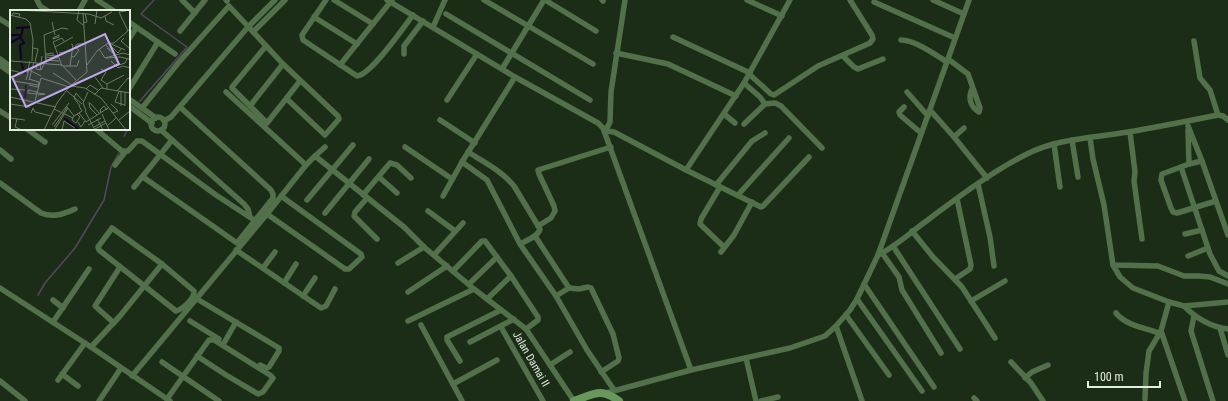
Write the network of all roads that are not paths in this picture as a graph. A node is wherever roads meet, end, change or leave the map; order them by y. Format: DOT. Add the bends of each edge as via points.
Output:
graph roads {
  1 [pos="37,0"];
  2 [pos="85,0"];
  3 [pos="97,0"];
  4 [pos="182,0"];
  5 [pos="206,0"];
  6 [pos="326,0"];
  7 [pos="334,0"];
  8 [pos="445,0"];
  9 [pos="484,0"];
  10 [pos="545,0"];
  11 [pos="625,0"];
  12 [pos="748,0"];
  13 [pos="790,0"];
  14 [pos="850,0"];
  15 [pos="933,0"];
  16 [pos="969,0"];
  17 [pos="277,1"];
  18 [pos="390,1"];
  19 [pos="874,2"];
  20 [pos="46,10"];
  21 [pos="80,10"];
  22 [pos="112,10"];
  23 [pos="195,13"];
  24 [pos="446,14"];
  25 [pos="964,14"];
  26 [pos="413,15"];
  27 [pos="782,16"];
  28 [pos="314,17"];
  29 [pos="0,18"];
  30 [pos="423,21"];
  31 [pos="10,22"];
  32 [pos="130,23"];
  33 [pos="374,24"];
  34 [pos="10,25"];
  35 [pos="528,26"];
  36 [pos="248,27"];
  37 [pos="433,27"];
  38 [pos="136,28"];
  39 [pos="180,31"];
  40 [pos="596,31"];
  41 [pos="253,32"];
  42 [pos="130,37"];
  43 [pos="673,37"];
  44 [pos="955,38"];
  45 [pos="901,40"];
  46 [pos="1194,41"];
  47 [pos="158,42"];
  48 [pos="357,44"];
  49 [pos="266,46"];
  50 [pos="616,53"];
  51 [pos="175,54"];
  52 [pos="404,54"];
  53 [pos="478,54"];
  54 [pos="512,54"];
  55 [pos="843,56"];
  56 [pos="0,59"];
  57 [pos="884,59"];
  58 [pos="947,60"];
  59 [pos="283,64"];
  60 [pos="593,64"];
  61 [pos="0,65"];
  62 [pos="340,65"];
  63 [pos="10,66"];
  64 [pos="502,69"];
  65 [pos="10,72"];
  66 [pos="750,73"];
  67 [pos="516,77"];
  68 [pos="300,81"];
  69 [pos="744,83"];
  70 [pos="130,87"];
  71 [pos="972,89"];
  72 [pos="226,92"];
  73 [pos="907,92"];
  74 [pos="736,96"];
  75 [pos="287,99"];
  76 [pos="130,100"];
  77 [pos="447,100"];
  78 [pos="590,100"];
  79 [pos="765,104"];
  80 [pos="250,106"];
  81 [pos="130,107"];
  82 [pos="180,107"];
  83 [pos="904,107"];
  84 [pos="142,108"];
  85 [pos="930,110"];
  86 [pos="0,111"];
  87 [pos="724,114"];
  88 [pos="1218,115"];
  89 [pos="928,116"];
  90 [pos="10,117"];
  91 [pos="156,118"];
  92 [pos="440,120"];
  93 [pos="1228,120"];
  94 [pos="164,121"];
  95 [pos="152,123"];
  96 [pos="735,123"];
  97 [pos="744,124"];
  98 [pos="1188,124"];
  99 [pos="964,128"];
  100 [pos="28,130"];
  101 [pos="97,130"];
  102 [pos="161,130"];
  103 [pos="605,130"];
  104 [pos="1130,132"];
  105 [pos="765,133"];
  106 [pos="922,133"];
  107 [pos="954,137"];
  108 [pos="789,138"];
  109 [pos="1090,138"];
  110 [pos="172,140"];
  111 [pos="1072,140"];
  112 [pos="45,142"];
  113 [pos="475,143"];
  114 [pos="1054,144"];
  115 [pos="354,145"];
  116 [pos="325,147"];
  117 [pos="405,147"];
  118 [pos="611,147"];
  119 [pos="822,148"];
  120 [pos="0,150"];
  121 [pos="125,152"];
  122 [pos="468,152"];
  123 [pos="160,155"];
  124 [pos="315,156"];
  125 [pos="809,157"];
  126 [pos="11,159"];
  127 [pos="369,159"];
  128 [pos="1202,161"];
  129 [pos="462,162"];
  130 [pos="1189,164"];
  131 [pos="306,165"];
  132 [pos="115,166"];
  133 [pos="1181,167"];
  134 [pos="333,170"];
  135 [pos="686,170"];
  136 [pos="144,177"];
  137 [pos="379,177"];
  138 [pos="1078,177"];
  139 [pos="411,178"];
  140 [pos="987,178"];
  141 [pos="452,179"];
  142 [pos="0,183"];
  143 [pos="350,184"];
  144 [pos="978,184"];
  145 [pos="223,185"];
  146 [pos="718,186"];
  147 [pos="1060,186"];
  148 [pos="134,187"];
  149 [pos="397,193"];
  150 [pos="216,195"];
  151 [pos="738,195"];
  152 [pos="282,196"];
  153 [pos="365,196"];
  154 [pos="443,196"];
  155 [pos="957,199"];
  156 [pos="307,200"];
  157 [pos="1216,201"];
  158 [pos="752,202"];
  159 [pos="1195,208"];
  160 [pos="75,209"];
  161 [pos="428,210"];
  162 [pos="325,213"];
  163 [pos="267,214"];
  164 [pos="252,219"];
  165 [pos="463,222"];
  166 [pos="538,226"];
  167 [pos="1202,230"];
  168 [pos="455,231"];
  169 [pos="912,231"];
  170 [pos="1185,234"];
  171 [pos="1228,235"];
  172 [pos="535,236"];
  173 [pos="377,238"];
  174 [pos="1142,239"];
  175 [pos="520,244"];
  176 [pos="424,246"];
  177 [pos="893,246"];
  178 [pos="1208,248"];
  179 [pos="236,250"];
  180 [pos="275,252"];
  181 [pos="880,254"];
  182 [pos="434,255"];
  183 [pos="1188,256"];
  184 [pos="497,257"];
  185 [pos="398,263"];
  186 [pos="162,264"];
  187 [pos="296,264"];
  188 [pos="1113,265"];
  189 [pos="447,266"];
  190 [pos="994,266"];
  191 [pos="120,267"];
  192 [pos="263,268"];
  193 [pos="89,269"];
  194 [pos="453,271"];
  195 [pos="511,276"];
  196 [pos="1228,276"];
  197 [pos="316,278"];
  198 [pos="955,279"];
  199 [pos="1005,281"];
  200 [pos="284,283"];
  201 [pos="469,284"];
  202 [pos="864,284"];
  203 [pos="1228,284"];
  204 [pos="145,286"];
  205 [pos="0,288"];
  206 [pos="569,288"];
  207 [pos="336,289"];
  208 [pos="474,289"];
  209 [pos="408,292"];
  210 [pos="303,296"];
  211 [pos="556,296"];
  212 [pos="197,298"];
  213 [pos="487,299"];
  214 [pos="857,299"];
  215 [pos="53,300"];
  216 [pos="971,301"];
  217 [pos="1169,302"];
  218 [pos="1228,302"];
  219 [pos="1184,306"];
  220 [pos="63,308"];
  221 [pos="501,310"];
  222 [pos="1116,313"];
  223 [pos="846,315"];
  224 [pos="1194,316"];
  225 [pos="514,319"];
  226 [pos="190,321"];
  227 [pos="408,321"];
  228 [pos="53,322"];
  229 [pos="236,322"];
  230 [pos="114,323"];
  231 [pos="421,325"];
  232 [pos="836,326"];
  233 [pos="501,327"];
  234 [pos="1220,328"];
  235 [pos="526,329"];
  236 [pos="1228,329"];
  237 [pos="1160,332"];
  238 [pos="995,338"];
  239 [pos="470,342"];
  240 [pos="85,343"];
  241 [pos="224,343"];
  242 [pos="91,346"];
  243 [pos="960,349"];
  244 [pos="570,352"];
  245 [pos="941,353"];
  246 [pos="197,356"];
  247 [pos="1228,356"];
  248 [pos="746,358"];
  249 [pos="498,360"];
  250 [pos="460,361"];
  251 [pos="162,362"];
  252 [pos="1011,362"];
  253 [pos="550,364"];
  254 [pos="1048,366"];
  255 [pos="121,368"];
  256 [pos="691,370"];
  257 [pos="601,372"];
  258 [pos="62,374"];
  259 [pos="889,375"];
  260 [pos="132,376"];
  261 [pos="183,377"];
  262 [pos="1025,378"];
  263 [pos="58,380"];
  264 [pos="0,381"];
  265 [pos="453,384"];
  266 [pos="78,386"];
  267 [pos="934,387"];
  268 [pos="610,391"];
  269 [pos="922,391"];
  270 [pos="778,397"];
  271 [pos="1145,399"];
  272 [pos="169,400"];
  273 [pos="25,401"];
  274 [pos="99,401"];
  275 [pos="219,401"];
  276 [pos="462,401"];
  277 [pos="543,401"];
  278 [pos="574,401"];
  279 [pos="619,401"];
  280 [pos="756,401"];
  281 [pos="761,401"];
  282 [pos="862,401"];
  283 [pos="1043,401"];
  284 [pos="1185,401"];
  285 [pos="1213,401"];
  1 -- 20 [label="street"];
  2 -- 21 [label="street"];
  3 -- 22 [label="street"];
  4 -- 23 [label="street"];
  5 -- 23 [label="street"];
  6 -- 28 [label="street"];
  7 -- 33 [label="street"];
  8 -- 37 [label="street"];
  9 -- 35 [label="street"];
  10 -- 35 [label="street"];
  10 -- 40 [label="street"];
  11 -- 50 [label="street"];
  12 -- 27 [label="street"];
  13 -- 27 [label="street"];
  14 -- 55 [label="street" via="873,39 870,43"];
  15 -- 25 [label="street"];
  16 -- 25 [label="street"];
  17 -- 36 [label="street"];
  17 -- 41 [label="street"];
  18 -- 26 [label="street"];
  18 -- 33 [label="street"];
  19 -- 44 [label="street"];
  23 -- 39 [label="street"];
  24 -- 54 [label="street"];
  25 -- 44 [label="street"];
  26 -- 30 [label="street"];
  26 -- 62 [label="street" via="375,64 363,75 354,75"];
  27 -- 66 [label="street"];
  28 -- 48 [label="street"];
  28 -- 62 [label="street" via="302,35 303,40"];
  29 -- 31 [label="street"];
  29 -- 34 [label="street"];
  30 -- 37 [label="street"];
  30 -- 52 [label="street" via="404,46"];
  32 -- 38 [label="street"];
  33 -- 48 [label="street"];
  35 -- 54 [label="street"];
  35 -- 60 [label="street"];
  36 -- 41 [label="street"];
  36 -- 82 [label="street"];
  36 -- 84 [label="street" via="228,7"];
  37 -- 53 [label="street"];
  38 -- 42 [label="street"];
  38 -- 47 [label="street"];
  41 -- 49 [label="street"];
  43 -- 66 [label="street"];
  44 -- 58 [label="street"];
  45 -- 58 [label="street" via="907,40"];
  46 -- 88 [label="street" via="1200,78 1210,90"];
  47 -- 51 [label="street"];
  47 -- 70 [label="street"];
  48 -- 62 [label="street"];
  49 -- 59 [label="street"];
  49 -- 80 [label="street" via="232,87"];
  50 -- 74 [label="street" via="668,64"];
  50 -- 103 [label="street" via="610,122"];
  53 -- 64 [label="street"];
  53 -- 77 [label="street"];
  54 -- 64 [label="street"];
  54 -- 78 [label="street"];
  55 -- 57 [label="street" via="858,69"];
  55 -- 66 [label="street" via="818,66 774,95"];
  56 -- 63 [label="street"];
  58 -- 71 [label="street" via="968,74"];
  58 -- 85 [label="street"];
  59 -- 68 [label="street"];
  59 -- 80 [label="street"];
  61 -- 65 [label="street"];
  64 -- 67 [label="street"];
  66 -- 69 [label="street"];
  67 -- 103 [label="street" via="598,123"];
  67 -- 113 [label="street"];
  68 -- 75 [label="street"];
  68 -- 75 [label="street" via="338,116 338,121 325,135"];
  69 -- 74 [label="street"];
  69 -- 79 [label="street"];
  72 -- 131 [label="street"];
  73 -- 89 [label="street"];
  74 -- 87 [label="street"];
  75 -- 80 [label="street" via="267,123"];
  76 -- 84 [label="street"];
  79 -- 97 [label="street"];
  79 -- 119 [label="street" via="775,103 781,106"];
  81 -- 95 [label="street"];
  82 -- 94 [label="street"];
  82 -- 164 [label="street" via="271,190 272,198"];
  83 -- 106 [label="street" via="899,112 900,116"];
  84 -- 91 [label="street"];
  85 -- 89 [label="street"];
  85 -- 107 [label="street"];
  86 -- 90 [label="street"];
  87 -- 96 [label="street"];
  87 -- 135 [label="street"];
  88 -- 93 [label="street"];
  88 -- 98 [label="street"];
  89 -- 106 [label="street"];
  91 -- 94 [label="street"];
  91 -- 95 [label="street"];
  92 -- 113 [label="street"];
  94 -- 102 [label="street"];
  95 -- 102 [label="street" via="154,129"];
  98 -- 104 [label="street"];
  98 -- 128 [label="street"];
  98 -- 130 [label="street"];
  99 -- 107 [label="street"];
  100 -- 112 [label="street"];
  101 -- 121 [label="street" via="119,150"];
  102 -- 110 [label="street"];
  103 -- 118 [label="street"];
  103 -- 135 [label="street" via="614,132"];
  104 -- 109 [label="street"];
  104 -- 174 [label="street"];
  105 -- 146 [label="street" via="752,141"];
  106 -- 181 [label="street"];
  107 -- 140 [label="street"];
  108 -- 151 [label="street"];
  109 -- 111 [label="street"];
  109 -- 188 [label="street"];
  110 -- 123 [label="street"];
  110 -- 145 [label="street"];
  111 -- 114 [label="street"];
  111 -- 138 [label="street"];
  113 -- 122 [label="street"];
  114 -- 140 [label="street" via="1024,155"];
  114 -- 147 [label="street"];
  115 -- 134 [label="street"];
  116 -- 124 [label="street"];
  117 -- 141 [label="street"];
  118 -- 166 [label="street" via="538,170 555,211 551,218"];
  118 -- 256 [label="street"];
  120 -- 126 [label="street"];
  121 -- 123 [label="street" via="137,141 141,141"];
  121 -- 132 [label="street"];
  122 -- 129 [label="street"];
  122 -- 166 [label="street" via="510,180"];
  123 -- 136 [label="street"];
  123 -- 150 [label="street"];
  124 -- 131 [label="street"];
  124 -- 134 [label="street"];
  125 -- 158 [label="street" via="763,206"];
  127 -- 143 [label="street"];
  128 -- 130 [label="street"];
  128 -- 157 [label="street"];
  129 -- 141 [label="street"];
  129 -- 175 [label="street" via="487,180"];
  130 -- 133 [label="street"];
  131 -- 152 [label="street"];
  133 -- 159 [label="street"];
  133 -- 159 [label="street" via="1164,173 1161,180 1173,212"];
  134 -- 143 [label="street"];
  134 -- 156 [label="street"];
  135 -- 146 [label="street"];
  136 -- 148 [label="street"];
  136 -- 164 [label="street" via="237,243"];
  137 -- 139 [label="street" via="392,163"];
  137 -- 149 [label="street"];
  137 -- 153 [label="street"];
  140 -- 144 [label="street"];
  141 -- 154 [label="street"];
  142 -- 160 [label="street" via="41,213 62,214"];
  143 -- 153 [label="street"];
  143 -- 162 [label="street"];
  144 -- 155 [label="street"];
  144 -- 190 [label="street"];
  145 -- 150 [label="street"];
  145 -- 164 [label="street" via="244,204"];
  146 -- 151 [label="street"];
  146 -- 158 [label="street" via="700,224 723,250"];
  150 -- 164 [label="street"];
  151 -- 158 [label="street"];
  152 -- 163 [label="street"];
  152 -- 163 [label="street" via="362,257 349,269 345,269"];
  153 -- 173 [label="street" via="354,216"];
  153 -- 176 [label="street"];
  155 -- 169 [label="street"];
  155 -- 198 [label="street" via="971,265 970,269"];
  157 -- 159 [label="street"];
  157 -- 171 [label="street"];
  159 -- 167 [label="street"];
  161 -- 168 [label="street"];
  163 -- 179 [label="street"];
  165 -- 168 [label="street"];
  166 -- 172 [label="street" via="540,232"];
  167 -- 170 [label="street"];
  167 -- 178 [label="street"];
  168 -- 182 [label="street"];
  169 -- 177 [label="street"];
  169 -- 198 [label="street" via="933,258"];
  172 -- 175 [label="street"];
  172 -- 206 [label="street"];
  175 -- 211 [label="street"];
  176 -- 182 [label="street"];
  176 -- 185 [label="street"];
  177 -- 181 [label="street"];
  177 -- 243 [label="street"];
  178 -- 183 [label="street"];
  178 -- 196 [label="street" via="1219,271"];
  179 -- 192 [label="street"];
  179 -- 212 [label="street"];
  180 -- 192 [label="street"];
  181 -- 202 [label="street"];
  181 -- 245 [label="street" via="899,277 902,290"];
  182 -- 189 [label="street"];
  184 -- 194 [label="street" via="483,241"];
  184 -- 195 [label="street"];
  184 -- 201 [label="street"];
  186 -- 191 [label="street" via="112,228 98,248"];
  186 -- 204 [label="street"];
  186 -- 204 [label="street" via="194,291 194,296 176,311"];
  187 -- 200 [label="street"];
  188 -- 203 [label="street" via="1158,266 1184,276 1210,277"];
  188 -- 217 [label="street" via="1120,277 1133,288"];
  189 -- 194 [label="street"];
  189 -- 209 [label="street"];
  191 -- 204 [label="street"];
  191 -- 230 [label="street" via="95,306"];
  192 -- 200 [label="street"];
  193 -- 220 [label="street"];
  194 -- 201 [label="street"];
  195 -- 213 [label="street"];
  195 -- 235 [label="street" via="539,318"];
  197 -- 210 [label="street"];
  198 -- 216 [label="street"];
  199 -- 216 [label="street"];
  200 -- 210 [label="street"];
  201 -- 208 [label="street"];
  202 -- 214 [label="street"];
  202 -- 267 [label="street"];
  204 -- 230 [label="street"];
  205 -- 228 [label="street"];
  206 -- 211 [label="street"];
  206 -- 257 [label="street" via="591,288 613,334 619,360"];
  207 -- 210 [label="street" via="326,306 322,308"];
  208 -- 213 [label="street"];
  208 -- 227 [label="street"];
  211 -- 257 [label="street"];
  212 -- 229 [label="street"];
  212 -- 260 [label="street"];
  213 -- 221 [label="street"];
  214 -- 223 [label="street"];
  214 -- 269 [label="street"];
  215 -- 220 [label="street"];
  216 -- 238 [label="street"];
  217 -- 219 [label="street"];
  217 -- 237 [label="street"];
  218 -- 219 [label="street"];
  219 -- 224 [label="street"];
  220 -- 228 [label="street"];
  221 -- 225 [label="street"];
  221 -- 250 [label="street" via="448,337 447,340"];
  222 -- 237 [label="street" via="1125,321"];
  223 -- 232 [label="street"];
  223 -- 259 [label="street"];
  224 -- 234 [label="street"];
  224 -- 285 [label="street" via="1191,331"];
  225 -- 233 [label="street"];
  225 -- 235 [label="street"];
  226 -- 241 [label="street"];
  228 -- 240 [label="street"];
  229 -- 241 [label="street"];
  229 -- 241 [label="street" via="279,348 277,356 266,368"];
  230 -- 242 [label="street"];
  231 -- 265 [label="street"];
  232 -- 248 [label="street" via="820,338"];
  232 -- 282 [label="street"];
  233 -- 239 [label="street"];
  233 -- 277 [label="street, Jalan Damai II"];
  234 -- 236 [label="street"];
  234 -- 247 [label="street"];
  235 -- 253 [label="street"];
  237 -- 271 [label="street" via="1149,351"];
  237 -- 284 [label="street"];
  240 -- 242 [label="street"];
  240 -- 258 [label="street"];
  242 -- 255 [label="street"];
  244 -- 253 [label="street"];
  246 -- 246 [label="street" via="208,341 214,340 273,378 263,392 258,394"];
  246 -- 261 [label="street"];
  248 -- 256 [label="street"];
  248 -- 280 [label="street"];
  249 -- 265 [label="street"];
  251 -- 261 [label="street"];
  252 -- 262 [label="street"];
  253 -- 278 [label="street"];
  254 -- 262 [label="street" via="1032,372"];
  255 -- 260 [label="street"];
  255 -- 274 [label="street"];
  256 -- 268 [label="street"];
  257 -- 268 [label="street"];
  258 -- 263 [label="street"];
  258 -- 266 [label="street"];
  260 -- 272 [label="street"];
  261 -- 272 [label="street"];
  261 -- 275 [label="street"];
  262 -- 283 [label="street"];
  264 -- 273 [label="street"];
  265 -- 276 [label="street"];
  268 -- 278 [label="street" via="598,392"];
  268 -- 279 [label="street"];
  270 -- 281 [label="street"];
}
